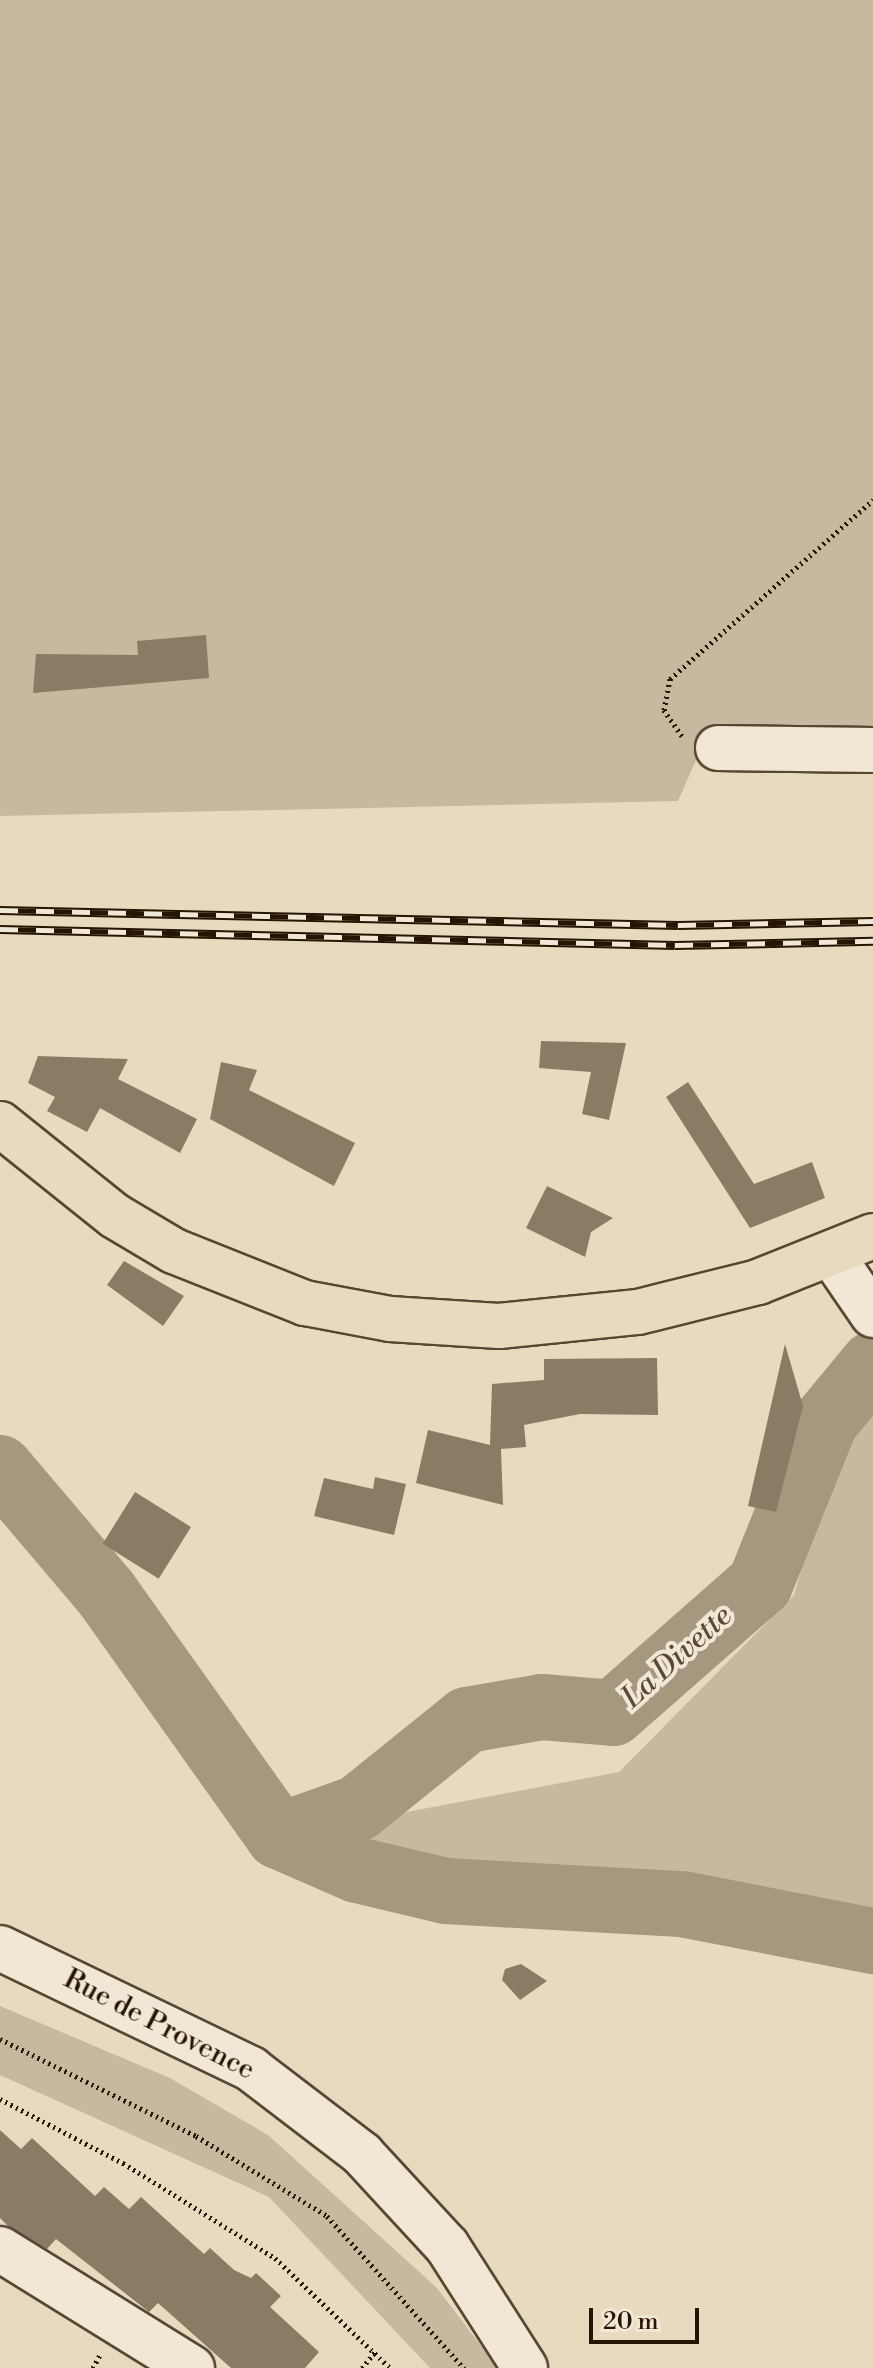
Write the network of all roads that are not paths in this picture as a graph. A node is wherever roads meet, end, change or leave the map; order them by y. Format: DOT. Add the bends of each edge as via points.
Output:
graph roads {
  1 [pos="718,748"];
  2 [pos="873,750"];
  3 [pos="0,1124"];
  4 [pos="873,1236"];
  5 [pos="831,1254"];
  6 [pos="873,1315"];
  7 [pos="0,1948"];
  8 [pos="0,2249"];
  9 [pos="192,2368"];
  10 [pos="525,2368"];
  1 -- 2 [label="street"];
  3 -- 5 [label="main road" via="115,1216 174,1251 305,1303 390,1319 499,1326 638,1312 758,1282"];
  4 -- 5 [label="main road"];
  5 -- 6 [label="street"];
  7 -- 10 [label="street, Rue de Provence" via="251,2069 362,2154 447,2246"];
  8 -- 9 [label="street"];
}
